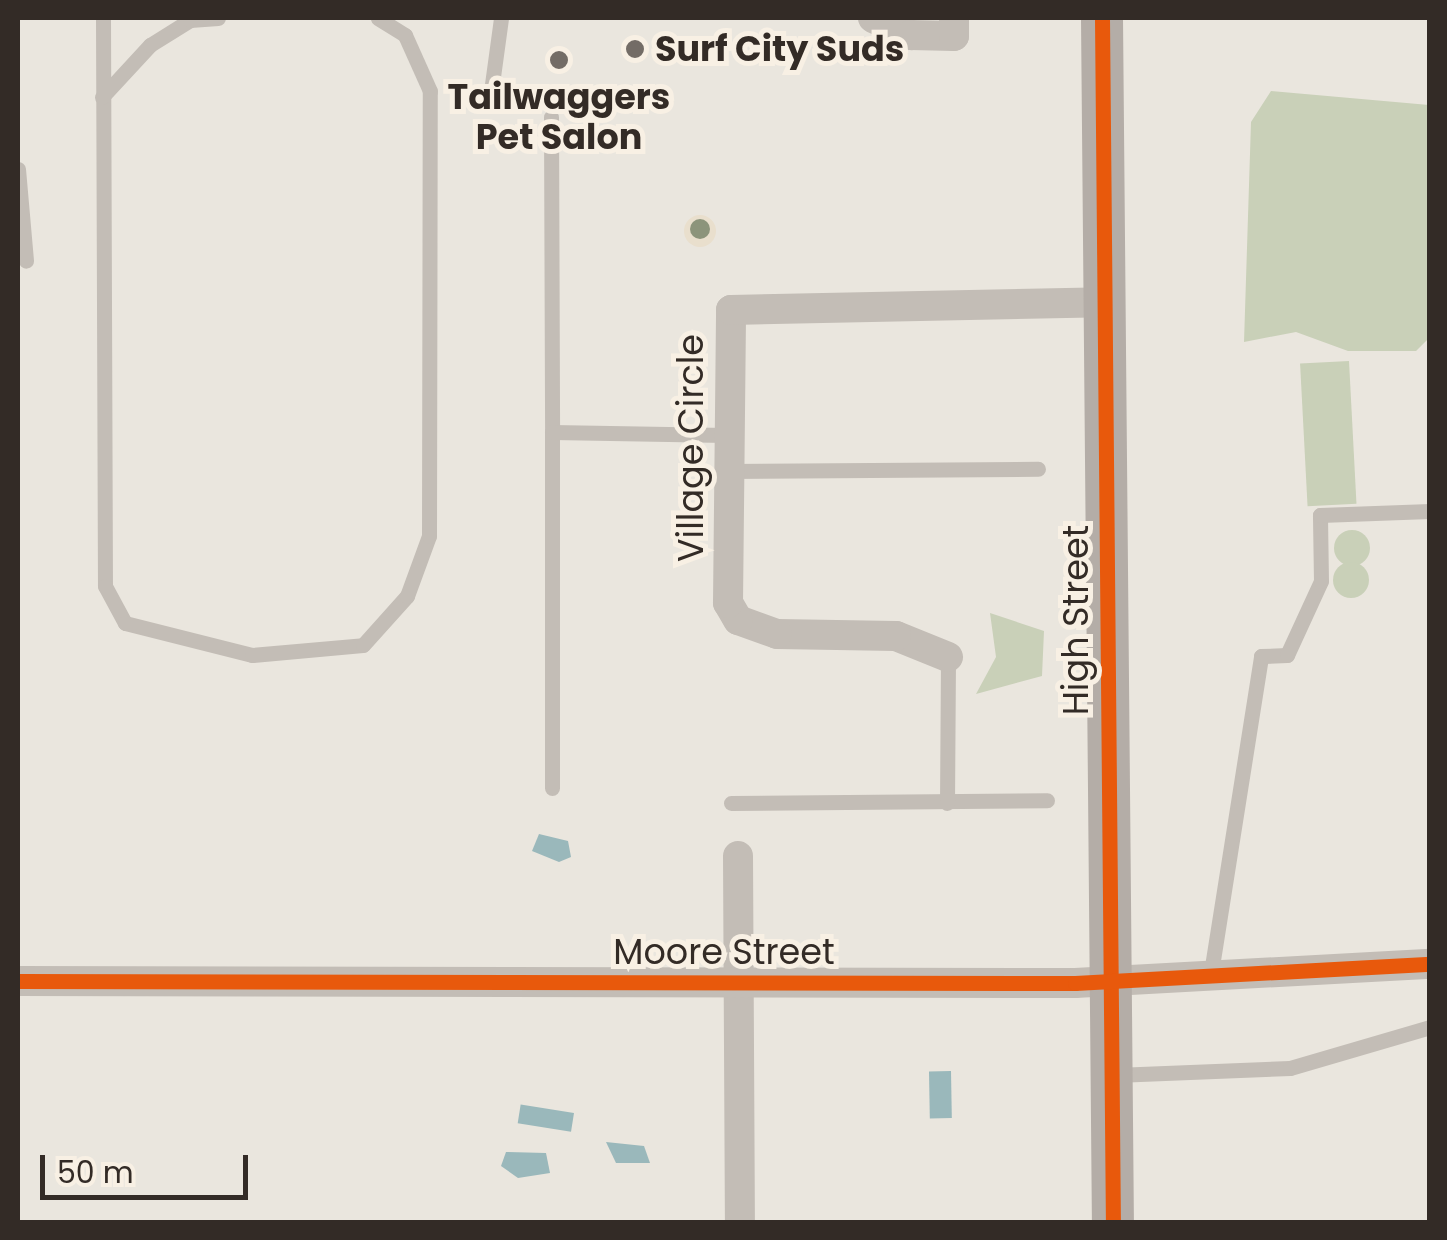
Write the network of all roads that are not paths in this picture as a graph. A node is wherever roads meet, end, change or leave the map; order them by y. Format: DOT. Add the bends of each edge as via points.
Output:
graph roads {
  1 [pos="103,18"];
  2 [pos="218,18"];
  3 [pos="378,18"];
  4 [pos="501,18"];
  5 [pos="873,18"];
  6 [pos="954,18"];
  7 [pos="1102,18"];
  8 [pos="492,84"];
  9 [pos="102,97"];
  10 [pos="551,117"];
  11 [pos="18,169"];
  12 [pos="26,261"];
  13 [pos="1104,302"];
  14 [pos="552,432"];
  15 [pos="726,435"];
  16 [pos="1038,469"];
  17 [pos="727,471"];
  18 [pos="1430,511"];
  19 [pos="948,657"];
  20 [pos="552,788"];
  21 [pos="1047,800"];
  22 [pos="947,802"];
  23 [pos="731,803"];
  24 [pos="738,856"];
  25 [pos="1430,964"];
  26 [pos="1210,979"];
  27 [pos="18,982"];
  28 [pos="741,982"];
  29 [pos="1109,982"];
  30 [pos="1430,1028"];
  31 [pos="1110,1076"];
  32 [pos="740,1222"];
  33 [pos="1113,1222"];
  1 -- 9 [label="lane"];
  2 -- 9 [label="lane" via="190,20 150,45"];
  3 -- 9 [label="lane" via="405,35 430,91 428,536 407,596 363,645 252,655 172,641 125,622 104,586"];
  4 -- 8 [label="lane"];
  5 -- 6 [label="street" via="911,36 954,36"];
  7 -- 13 [label="main road, High Street"];
  10 -- 14 [label="lane"];
  11 -- 12 [label="lane"];
  13 -- 15 [label="street, Village Circle" via="731,310"];
  13 -- 29 [label="main road, High Street"];
  14 -- 15 [label="lane"];
  14 -- 20 [label="lane"];
  15 -- 17 [label="street, Village Circle"];
  16 -- 17 [label="lane"];
  17 -- 19 [label="street, Village Circle" via="728,602 738,620 777,634 896,636"];
  18 -- 26 [label="lane" via="1320,515 1320,581 1286,655 1261,656"];
  19 -- 22 [label="lane"];
  21 -- 22 [label="lane"];
  22 -- 23 [label="lane"];
  24 -- 28 [label="street"];
  25 -- 26 [label="street, Moore Street"];
  26 -- 29 [label="street, Moore Street"];
  27 -- 28 [label="street, Moore Street"];
  28 -- 29 [label="street, Moore Street"];
  28 -- 32 [label="street"];
  29 -- 31 [label="main road, High Street"];
  30 -- 31 [label="lane" via="1290,1068"];
  31 -- 33 [label="main road, High Street"];
}
